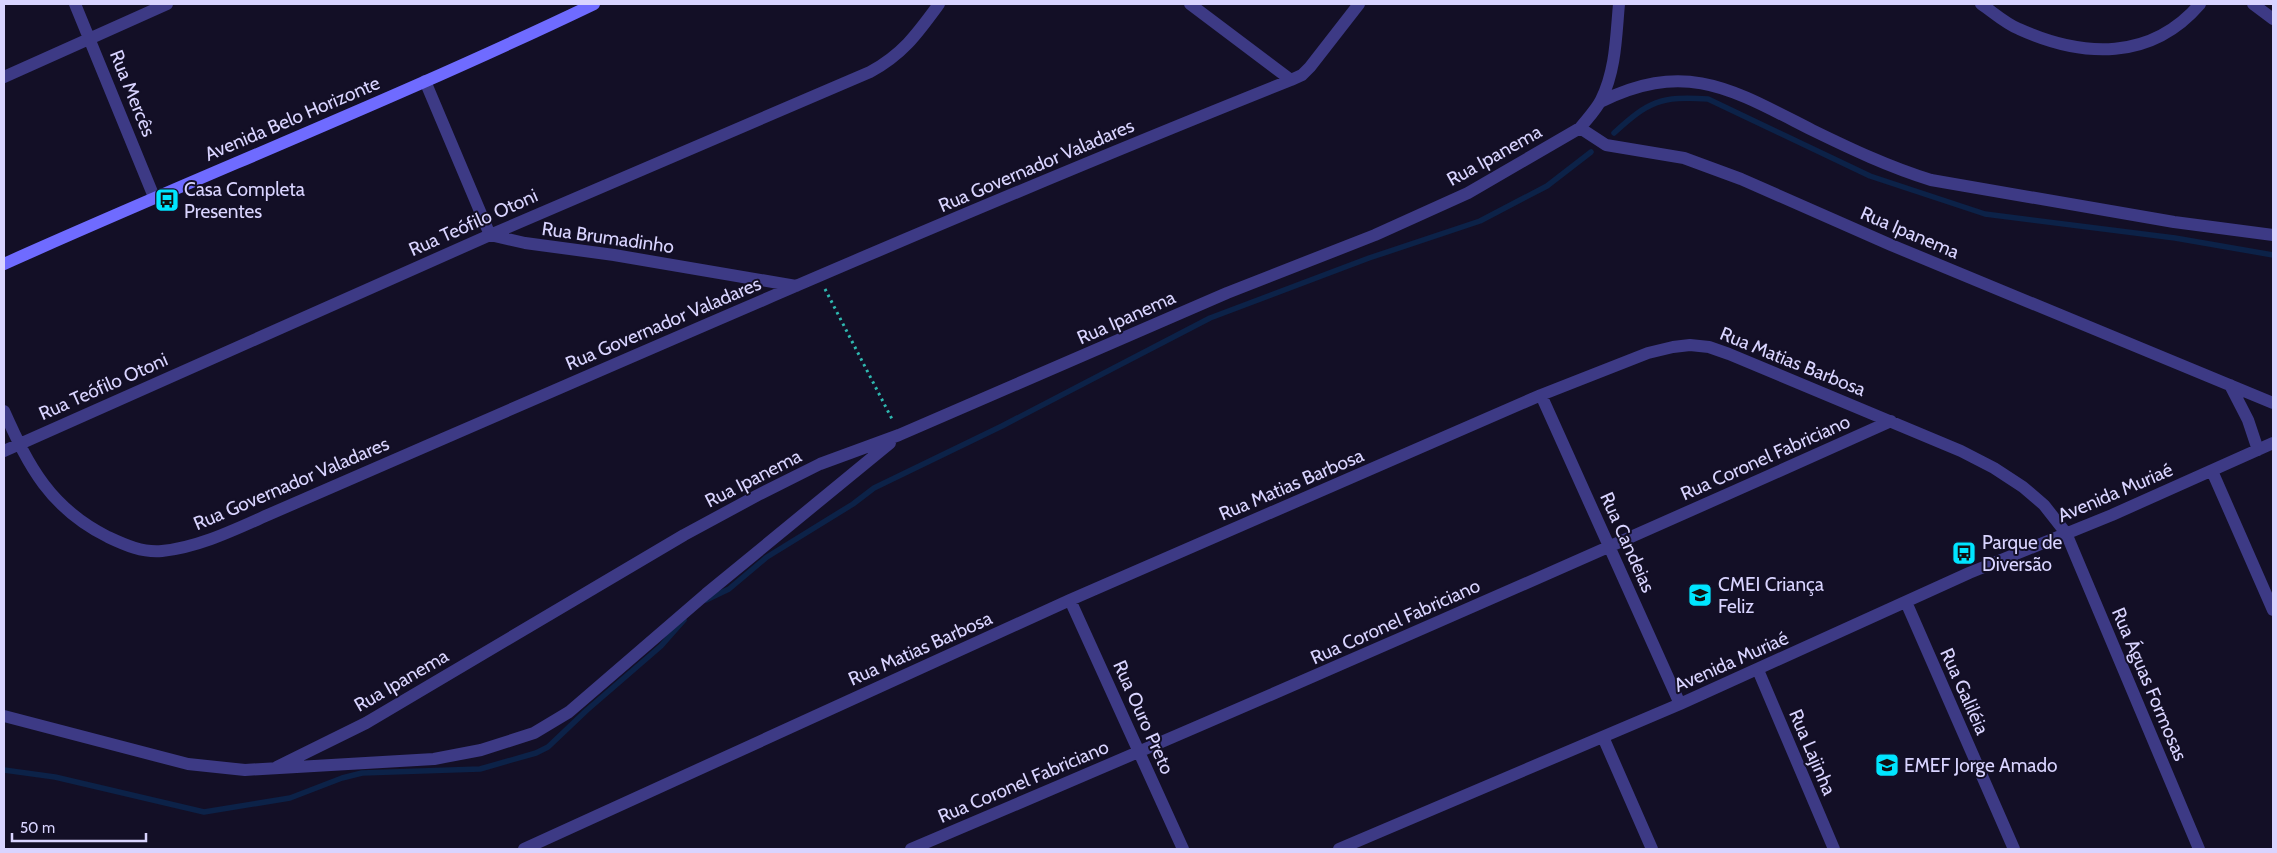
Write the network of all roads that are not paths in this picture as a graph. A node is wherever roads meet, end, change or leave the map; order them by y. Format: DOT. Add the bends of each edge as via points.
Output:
graph roads {
  1 [pos="75,4"];
  2 [pos="167,4"];
  3 [pos="594,4"];
  4 [pos="938,4"];
  5 [pos="1190,4"];
  6 [pos="1358,4"];
  7 [pos="1619,4"];
  8 [pos="1981,4"];
  9 [pos="2200,4"];
  10 [pos="2253,4"];
  11 [pos="2273,19"];
  12 [pos="90,38"];
  13 [pos="4,77"];
  14 [pos="1291,80"];
  15 [pos="425,81"];
  16 [pos="1600,102"];
  17 [pos="1580,128"];
  18 [pos="154,197"];
  19 [pos="490,235"];
  20 [pos="2273,235"];
  21 [pos="4,264"];
  22 [pos="796,286"];
  23 [pos="2230,385"];
  24 [pos="1541,396"];
  25 [pos="2273,403"];
  26 [pos="4,411"];
  27 [pos="1890,420"];
  28 [pos="899,435"];
  29 [pos="2273,442"];
  30 [pos="19,444"];
  31 [pos="2258,450"];
  32 [pos="4,451"];
  33 [pos="2212,471"];
  34 [pos="2066,533"];
  35 [pos="1611,547"];
  36 [pos="1070,600"];
  37 [pos="1906,602"];
  38 [pos="2272,604"];
  39 [pos="1758,670"];
  40 [pos="1680,704"];
  41 [pos="4,716"];
  42 [pos="1603,737"];
  43 [pos="1140,752"];
  44 [pos="278,767"];
  45 [pos="524,849"];
  46 [pos="911,849"];
  47 [pos="1183,849"];
  48 [pos="1339,849"];
  49 [pos="1652,849"];
  50 [pos="1834,849"];
  51 [pos="2014,849"];
  52 [pos="2199,849"];
  1 -- 12 [label="street, Rua Mercês"];
  2 -- 12 [label="street"];
  3 -- 15 [label="street, Avenida Belo Horizonte"];
  4 -- 19 [label="street, Rua Teófilo Otoni" via="901,53 870,72"];
  5 -- 14 [label="street"];
  6 -- 14 [label="street, Rua Governador Valadares" via="1310,67"];
  7 -- 16 [label="street" via="1614,58"];
  8 -- 9 [label="street" via="2018,29 2055,42 2093,49 2122,49 2153,41 2176,28"];
  10 -- 11 [label="street"];
  12 -- 13 [label="street"];
  12 -- 18 [label="street, Rua Mercês"];
  14 -- 22 [label="street, Rua Governador Valadares"];
  15 -- 18 [label="street, Avenida Belo Horizonte"];
  15 -- 19 [label="street"];
  16 -- 17 [label="street"];
  16 -- 20 [label="street" via="1623,91 1654,84 1705,83 1728,88 1893,168 1931,180 2174,222"];
  17 -- 23 [label="street, Rua Ipanema" via="1606,145 1684,158 1742,179 1900,249"];
  17 -- 28 [label="street, Rua Ipanema" via="1459,197"];
  18 -- 21 [label="street, Avenida Belo Horizonte"];
  19 -- 22 [label="street, Rua Brumadinho"];
  19 -- 30 [label="street, Rua Teófilo Otoni"];
  22 -- 30 [label="street, Rua Governador Valadares" via="262,518 190,546 161,551 142,550 94,530 53,498"];
  23 -- 25 [label="street, Rua Ipanema"];
  23 -- 31 [label="street" via="2248,420"];
  24 -- 27 [label="street, Rua Matias Barbosa" via="1648,353 1690,345 1729,354"];
  24 -- 35 [label="street, Rua Candeias"];
  24 -- 36 [label="street, Rua Matias Barbosa"];
  26 -- 30 [label="street, Rua Governador Valadares"];
  27 -- 34 [label="street, Rua Matias Barbosa" via="1994,468 2044,505"];
  27 -- 35 [label="street, Rua Coronel Fabriciano"];
  28 -- 44 [label="street, Rua Ipanema" via="820,464 758,495 684,535 366,723"];
  28 -- 44 [label="street" via="569,712 534,733 482,750 434,758"];
  29 -- 31 [label="street, Avenida Muriaé"];
  30 -- 32 [label="street, Rua Teófilo Otoni"];
  31 -- 33 [label="street, Avenida Muriaé"];
  33 -- 34 [label="street, Avenida Muriaé"];
  33 -- 38 [label="street"];
  34 -- 37 [label="street, Avenida Muriaé"];
  34 -- 52 [label="street, Rua Águas Formosas"];
  35 -- 40 [label="street, Rua Candeias"];
  35 -- 43 [label="street, Rua Coronel Fabriciano"];
  36 -- 43 [label="street, Rua Ouro Preto"];
  36 -- 45 [label="street, Rua Matias Barbosa"];
  37 -- 39 [label="street, Avenida Muriaé"];
  37 -- 51 [label="street, Rua Galiléia"];
  39 -- 40 [label="street, Avenida Muriaé"];
  39 -- 50 [label="street, Rua Lajinha"];
  40 -- 42 [label="street, Avenida Muriaé"];
  41 -- 44 [label="street, Rua Ipanema" via="188,764 246,770"];
  42 -- 48 [label="street, Avenida Muriaé"];
  42 -- 49 [label="street"];
  43 -- 46 [label="street, Rua Coronel Fabriciano"];
  43 -- 47 [label="street, Rua Ouro Preto"];
}
